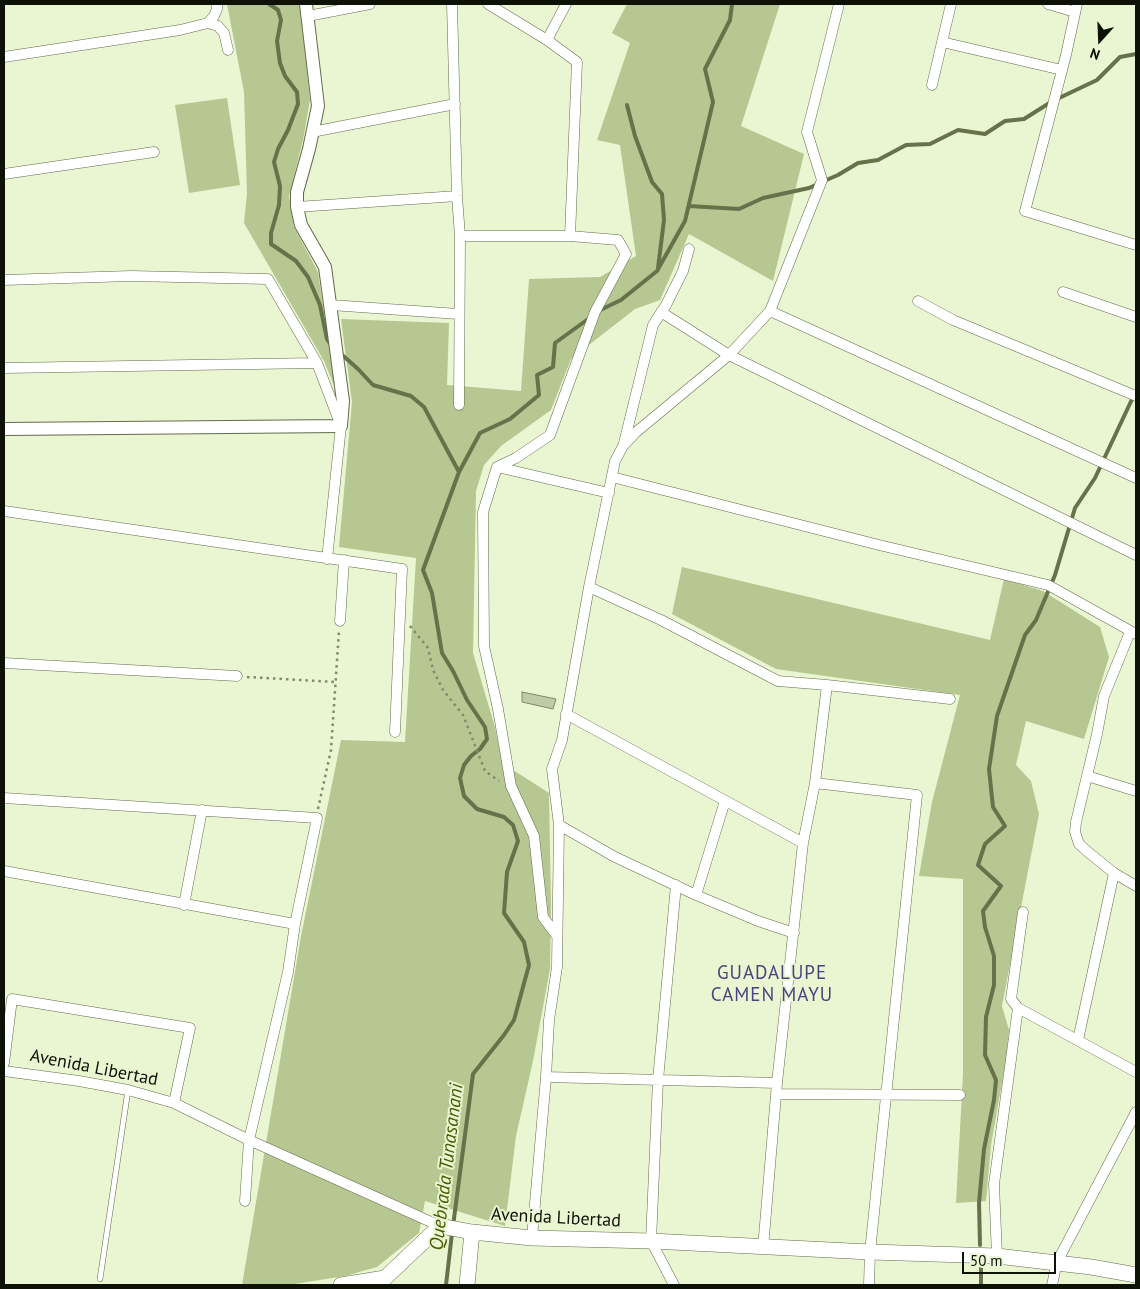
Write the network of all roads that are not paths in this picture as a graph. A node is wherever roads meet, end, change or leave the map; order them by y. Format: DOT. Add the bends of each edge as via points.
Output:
graph roads {
  1 [pos="216,4"];
  2 [pos="370,4"];
  3 [pos="452,4"];
  4 [pos="488,4"];
  5 [pos="566,4"];
  6 [pos="839,4"];
  7 [pos="951,4"];
  8 [pos="1048,4"];
  9 [pos="1076,8"];
  10 [pos="307,10"];
  11 [pos="208,23"];
  12 [pos="546,40"];
  13 [pos="942,42"];
  14 [pos="228,50"];
  15 [pos="4,57"];
  16 [pos="1062,70"];
  17 [pos="932,85"];
  18 [pos="456,104"];
  19 [pos="312,132"];
  20 [pos="154,152"];
  21 [pos="4,174"];
  22 [pos="457,196"];
  23 [pos="297,207"];
  24 [pos="460,236"];
  25 [pos="570,236"];
  26 [pos="1136,245"];
  27 [pos="690,249"];
  28 [pos="4,280"];
  29 [pos="1063,292"];
  30 [pos="918,301"];
  31 [pos="331,305"];
  32 [pos="661,312"];
  33 [pos="770,312"];
  34 [pos="458,314"];
  35 [pos="1136,317"];
  36 [pos="729,355"];
  37 [pos="317,363"];
  38 [pos="4,368"];
  39 [pos="1136,396"];
  40 [pos="459,405"];
  41 [pos="341,426"];
  42 [pos="4,429"];
  43 [pos="623,446"];
  44 [pos="497,467"];
  45 [pos="612,477"];
  46 [pos="1136,478"];
  47 [pos="609,493"];
  48 [pos="4,510"];
  49 [pos="1136,555"];
  50 [pos="327,559"];
  51 [pos="344,560"];
  52 [pos="589,587"];
  53 [pos="340,621"];
  54 [pos="1133,633"];
  55 [pos="4,663"];
  56 [pos="236,676"];
  57 [pos="827,684"];
  58 [pos="950,700"];
  59 [pos="566,714"];
  60 [pos="395,732"];
  61 [pos="1087,776"];
  62 [pos="815,783"];
  63 [pos="1136,791"];
  64 [pos="4,798"];
  65 [pos="725,801"];
  66 [pos="202,810"];
  67 [pos="559,825"];
  68 [pos="803,843"];
  69 [pos="4,871"];
  70 [pos="1114,873"];
  71 [pos="676,885"];
  72 [pos="1136,886"];
  73 [pos="696,895"];
  74 [pos="184,905"];
  75 [pos="1023,912"];
  76 [pos="295,924"];
  77 [pos="794,933"];
  78 [pos="557,936"];
  79 [pos="1018,1008"];
  80 [pos="1078,1040"];
  81 [pos="4,1063"];
  82 [pos="4,1071"];
  83 [pos="1136,1072"];
  84 [pos="546,1077"];
  85 [pos="658,1080"];
  86 [pos="777,1088"];
  87 [pos="128,1090"];
  88 [pos="887,1095"];
  89 [pos="960,1095"];
  90 [pos="174,1103"];
  91 [pos="1136,1112"];
  92 [pos="249,1140"];
  93 [pos="245,1201"];
  94 [pos="440,1226"];
  95 [pos="472,1232"];
  96 [pos="532,1238"];
  97 [pos="651,1241"];
  98 [pos="763,1248"];
  99 [pos="870,1252"];
  100 [pos="997,1256"];
  101 [pos="1057,1262"];
  102 [pos="1136,1275"];
  103 [pos="100,1279"];
  104 [pos="341,1285"];
  105 [pos="467,1285"];
  106 [pos="674,1285"];
  107 [pos="869,1285"];
  108 [pos="1052,1285"];
  1 -- 11 [label="street" via="214,16"];
  2 -- 10 [label="street"];
  3 -- 18 [label="street"];
  4 -- 12 [label="street"];
  5 -- 12 [label="street"];
  6 -- 33 [label="street" via="808,132 822,180"];
  7 -- 13 [label="street"];
  8 -- 9 [label="street"];
  9 -- 16 [label="street"];
  10 -- 19 [label="street" via="318,106"];
  11 -- 14 [label="street" via="218,26 224,33"];
  11 -- 15 [label="street"];
  12 -- 25 [label="street" via="577,62"];
  13 -- 16 [label="street"];
  13 -- 17 [label="street"];
  16 -- 26 [label="street" via="1025,211"];
  18 -- 19 [label="street"];
  18 -- 22 [label="street"];
  19 -- 23 [label="street" via="297,192"];
  20 -- 21 [label="street"];
  22 -- 23 [label="street"];
  22 -- 24 [label="street"];
  23 -- 31 [label="street" via="301,225 325,267"];
  24 -- 25 [label="street"];
  24 -- 34 [label="street"];
  25 -- 44 [label="street" via="618,240 626,254 596,312 550,435"];
  27 -- 32 [label="street" via="683,271"];
  28 -- 37 [label="street" via="131,276 268,280"];
  29 -- 35 [label="street"];
  30 -- 39 [label="street" via="953,320"];
  31 -- 34 [label="street"];
  31 -- 41 [label="street" via="343,402"];
  32 -- 36 [label="street"];
  32 -- 43 [label="street" via="654,325"];
  33 -- 36 [label="street"];
  33 -- 46 [label="street"];
  34 -- 40 [label="street"];
  36 -- 43 [label="street"];
  36 -- 49 [label="street"];
  37 -- 38 [label="street"];
  37 -- 41 [label="street"];
  41 -- 42 [label="street"];
  41 -- 50 [label="street"];
  43 -- 45 [label="street" via="615,461"];
  44 -- 47 [label="street"];
  44 -- 78 [label="street" via="484,512 484,646 511,786 534,836 543,917"];
  45 -- 47 [label="street"];
  45 -- 54 [label="street" via="1048,585"];
  47 -- 52 [label="street"];
  48 -- 50 [label="street"];
  50 -- 51 [label="street"];
  51 -- 53 [label="street"];
  51 -- 60 [label="street" via="402,569"];
  52 -- 57 [label="street" via="661,620 778,681"];
  52 -- 59 [label="street"];
  54 -- 61 [label="street" via="1104,696"];
  55 -- 56 [label="street"];
  57 -- 58 [label="street"];
  57 -- 62 [label="street"];
  59 -- 65 [label="street"];
  59 -- 67 [label="street" via="562,740 552,769"];
  61 -- 63 [label="street"];
  61 -- 70 [label="street" via="1076,822 1079,844"];
  62 -- 68 [label="street"];
  62 -- 88 [label="street" via="917,794"];
  64 -- 66 [label="street"];
  65 -- 68 [label="street"];
  65 -- 73 [label="street"];
  66 -- 74 [label="street"];
  66 -- 76 [label="street" via="316,818"];
  67 -- 71 [label="street" via="615,857"];
  67 -- 78 [label="street"];
  68 -- 77 [label="street"];
  69 -- 74 [label="street"];
  70 -- 72 [label="street"];
  70 -- 80 [label="street"];
  71 -- 73 [label="street"];
  71 -- 85 [label="street"];
  73 -- 77 [label="street"];
  74 -- 76 [label="street"];
  75 -- 79 [label="street" via="1011,999"];
  76 -- 92 [label="street" via="288,972"];
  77 -- 86 [label="street"];
  78 -- 84 [label="street"];
  79 -- 80 [label="street"];
  79 -- 100 [label="street" via="994,1184"];
  80 -- 83 [label="street"];
  81 -- 90 [label="street" via="12,999 190,1028"];
  82 -- 87 [label="street, Avenida Libertad"];
  84 -- 85 [label="street"];
  84 -- 96 [label="street"];
  85 -- 86 [label="street"];
  85 -- 97 [label="street"];
  86 -- 88 [label="street"];
  86 -- 98 [label="street"];
  87 -- 90 [label="street, Avenida Libertad"];
  87 -- 103 [label="lane"];
  88 -- 89 [label="street"];
  88 -- 99 [label="street"];
  90 -- 92 [label="street, Avenida Libertad"];
  91 -- 101 [label="street"];
  92 -- 93 [label="street"];
  92 -- 94 [label="street, Avenida Libertad"];
  94 -- 95 [label="main road, Avenida Libertad"];
  94 -- 104 [label="main road" via="385,1278"];
  95 -- 96 [label="main road, Avenida Libertad"];
  95 -- 105 [label="main road"];
  96 -- 97 [label="main road, Avenida Libertad"];
  97 -- 98 [label="main road, Avenida Libertad"];
  97 -- 106 [label="street"];
  98 -- 99 [label="main road, Avenida Libertad"];
  99 -- 100 [label="main road, Avenida Libertad"];
  99 -- 107 [label="street"];
  100 -- 101 [label="main road, Avenida Libertad"];
  101 -- 102 [label="main road, Avenida Libertad"];
  101 -- 108 [label="street"];
}
